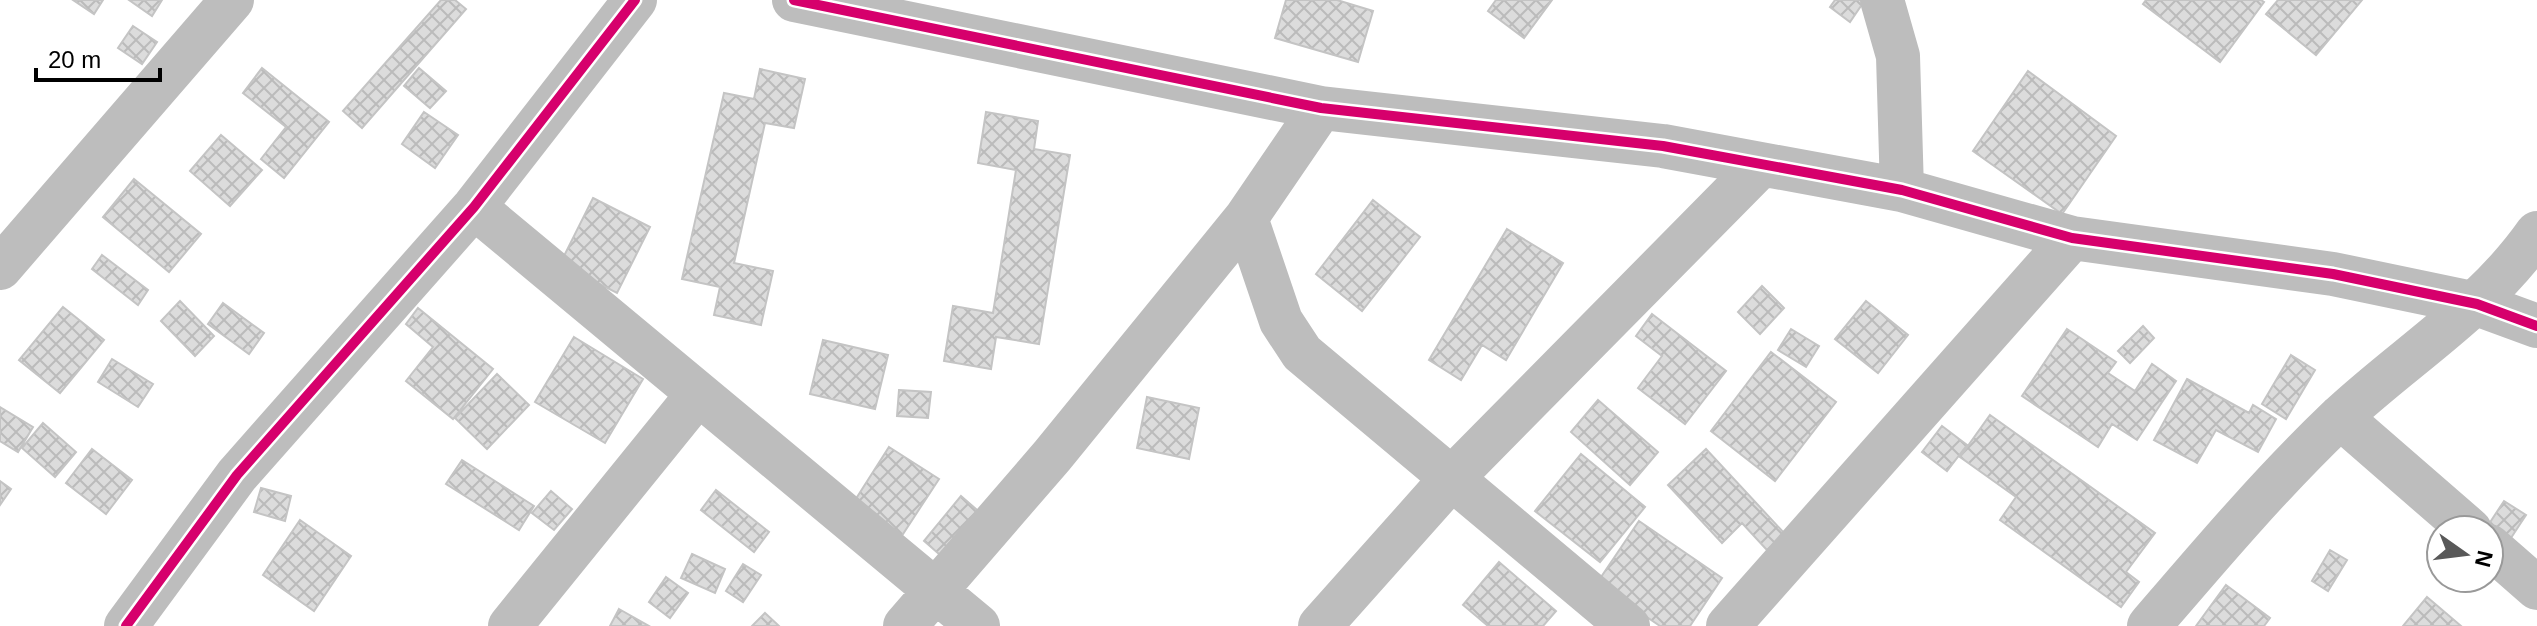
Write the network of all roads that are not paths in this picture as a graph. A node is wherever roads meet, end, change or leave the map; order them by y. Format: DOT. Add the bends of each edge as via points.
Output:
graph roads {
  1 [pos="232,0"];
  2 [pos="635,0"];
  3 [pos="794,0"];
  4 [pos="1882,0"];
  5 [pos="849,5"];
  6 [pos="1321,108"];
  7 [pos="1760,166"];
  8 [pos="1902,190"];
  9 [pos="474,207"];
  10 [pos="1246,218"];
  11 [pos="2537,233"];
  12 [pos="2072,238"];
  13 [pos="0,268"];
  14 [pos="2477,304"];
  15 [pos="2537,326"];
  16 [pos="698,394"];
  17 [pos="2340,417"];
  18 [pos="1451,479"];
  19 [pos="2452,514"];
  20 [pos="2505,560"];
  21 [pos="2537,588"];
  22 [pos="935,592"];
  23 [pos="126,626"];
  24 [pos="510,626"];
  25 [pos="905,626"];
  26 [pos="978,626"];
  27 [pos="1320,626"];
  28 [pos="1628,626"];
  29 [pos="1728,626"];
  30 [pos="2149,626"];
  1 -- 13 [label="street"];
  2 -- 9 [label="street"];
  3 -- 5 [label="street"];
  4 -- 8 [label="street" via="1898,56"];
  5 -- 6 [label="street"];
  6 -- 7 [label="street" via="1663,146"];
  6 -- 10 [label="street"];
  7 -- 8 [label="street"];
  7 -- 18 [label="street"];
  8 -- 12 [label="street"];
  9 -- 16 [label="street"];
  9 -- 23 [label="street" via="237,475"];
  10 -- 18 [label="street" via="1281,321 1302,353"];
  10 -- 22 [label="street"];
  11 -- 14 [label="street"];
  12 -- 14 [label="street" via="2333,274"];
  12 -- 29 [label="street"];
  14 -- 15 [label="street"];
  14 -- 17 [label="street"];
  16 -- 22 [label="street"];
  16 -- 24 [label="street"];
  17 -- 19 [label="street"];
  17 -- 30 [label="street" via="2269,487"];
  18 -- 27 [label="street"];
  18 -- 28 [label="street"];
  20 -- 21 [label="street"];
  22 -- 25 [label="street"];
  22 -- 26 [label="street"];
}
